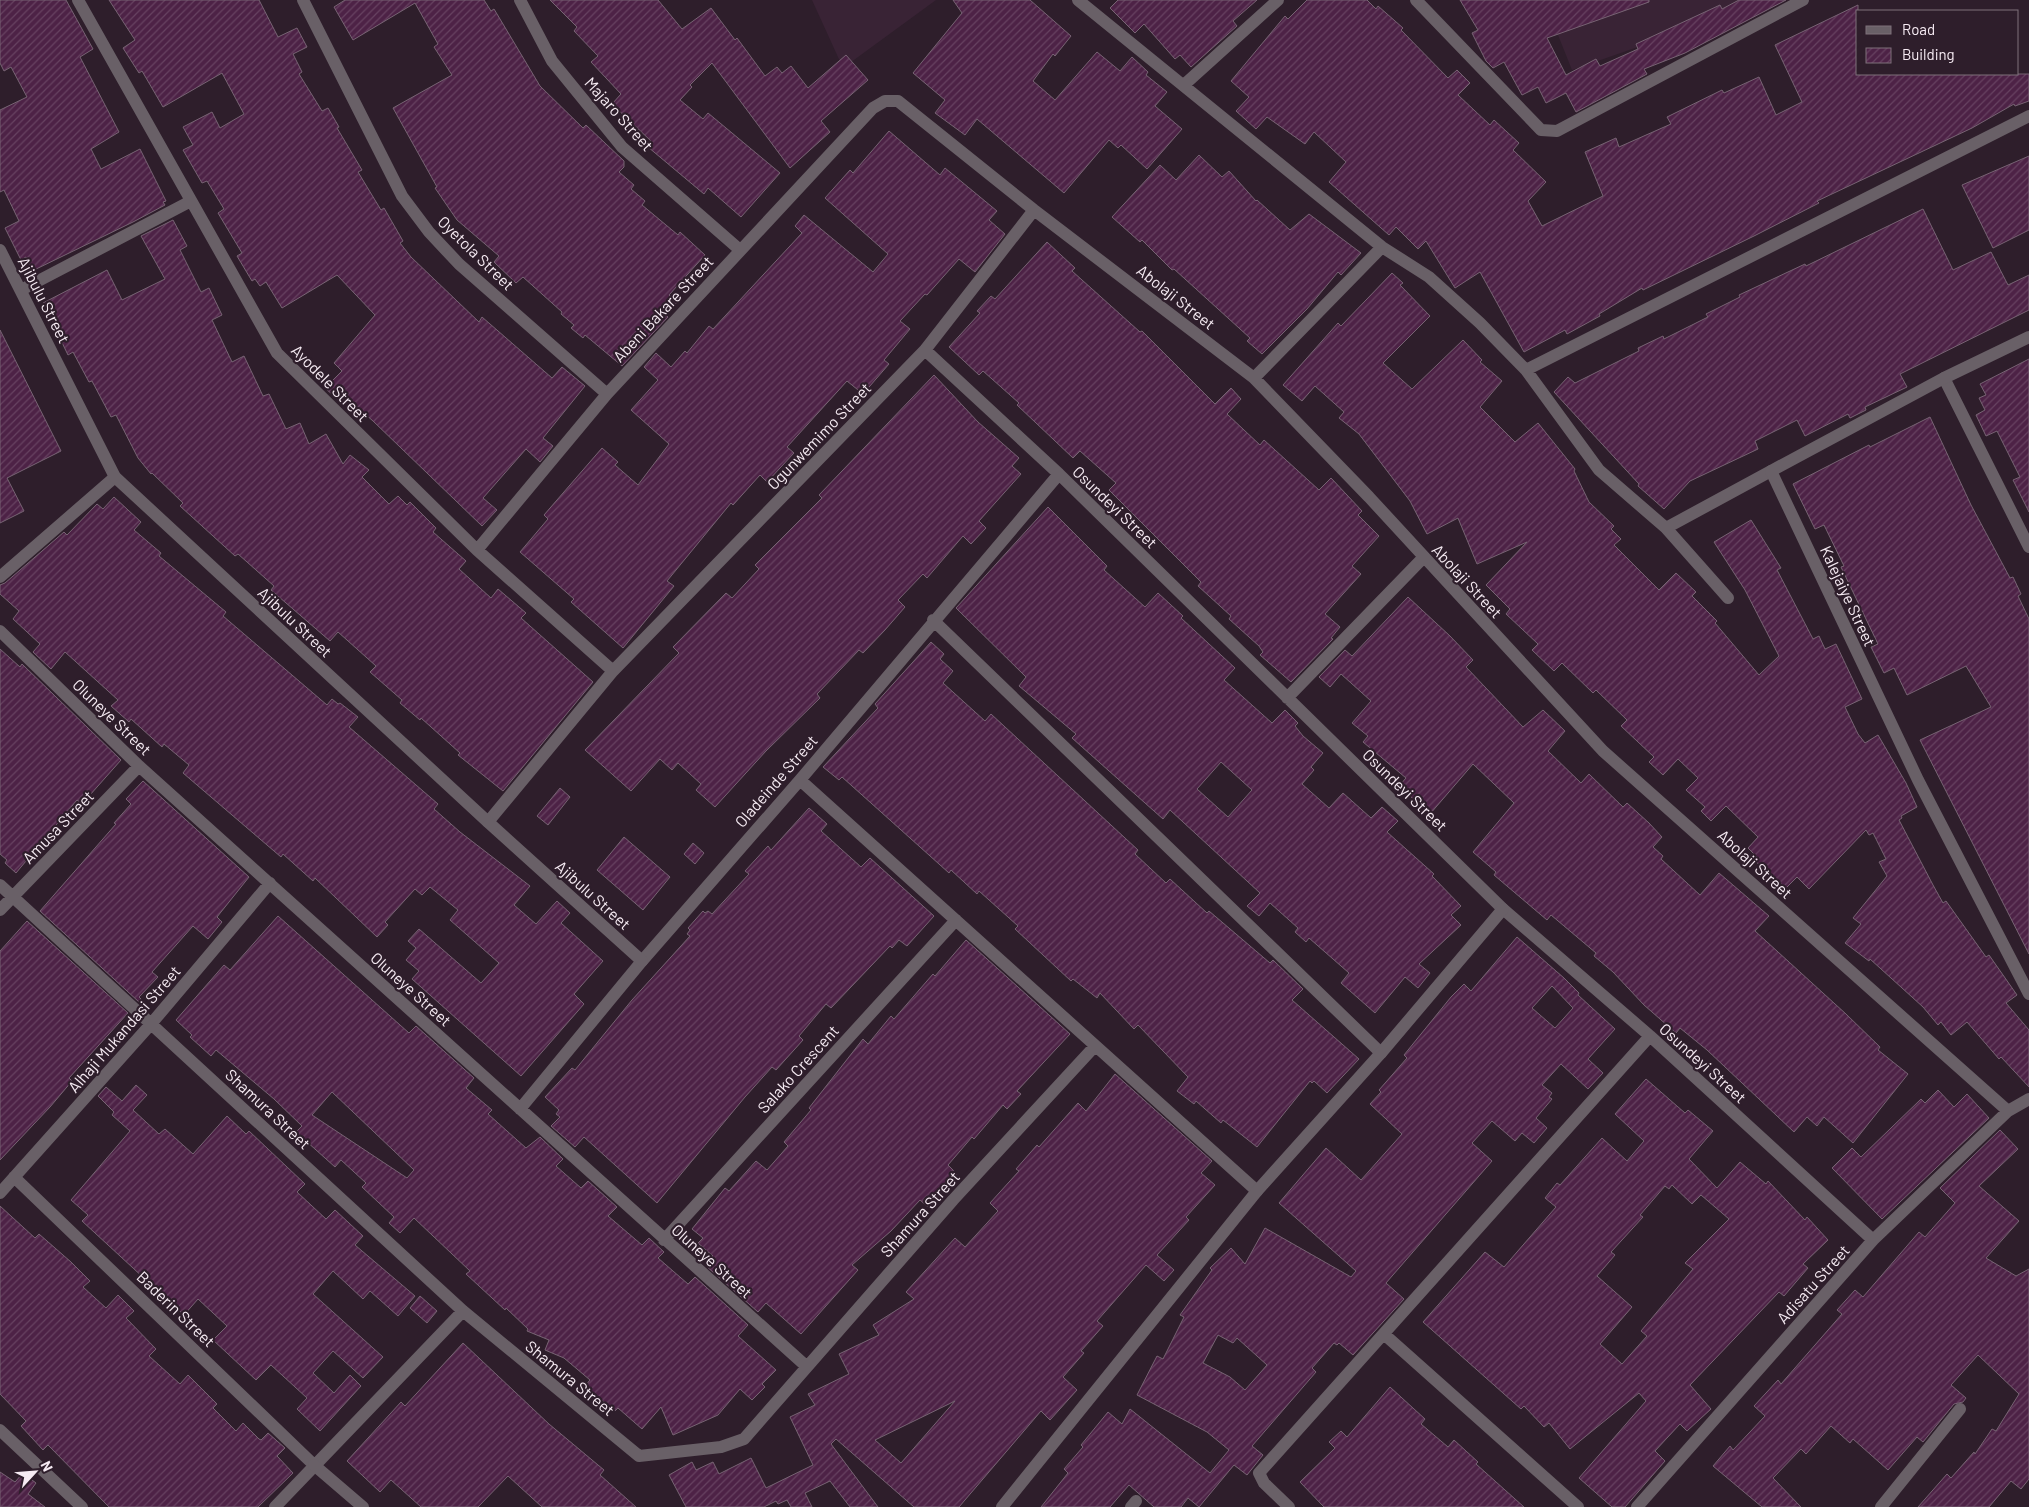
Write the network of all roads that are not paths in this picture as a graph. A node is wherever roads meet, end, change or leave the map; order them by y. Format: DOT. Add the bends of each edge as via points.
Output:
graph roads {
  1 [pos="78,0"];
  2 [pos="303,0"];
  3 [pos="520,0"];
  4 [pos="1078,0"];
  5 [pos="1278,0"];
  6 [pos="1416,0"];
  7 [pos="1803,0"];
  8 [pos="1185,84"];
  9 [pos="885,101"];
  10 [pos="2029,116"];
  11 [pos="191,201"];
  12 [pos="1034,210"];
  13 [pos="1382,247"];
  14 [pos="0,250"];
  15 [pos="740,250"];
  16 [pos="21,290"];
  17 [pos="2029,337"];
  18 [pos="925,350"];
  19 [pos="1526,370"];
  20 [pos="1254,378"];
  21 [pos="1944,378"];
  22 [pos="607,394"];
  23 [pos="1771,471"];
  24 [pos="1059,474"];
  25 [pos="115,477"];
  26 [pos="1666,528"];
  27 [pos="2029,547"];
  28 [pos="477,550"];
  29 [pos="1422,558"];
  30 [pos="0,577"];
  31 [pos="1728,598"];
  32 [pos="933,620"];
  33 [pos="0,630"];
  34 [pos="613,671"];
  35 [pos="1287,698"];
  36 [pos="139,766"];
  37 [pos="800,780"];
  38 [pos="488,822"];
  39 [pos="270,883"];
  40 [pos="0,885"];
  41 [pos="12,896"];
  42 [pos="1503,909"];
  43 [pos="0,910"];
  44 [pos="956,920"];
  45 [pos="642,961"];
  46 [pos="2029,994"];
  47 [pos="151,1024"];
  48 [pos="1650,1036"];
  49 [pos="1095,1046"];
  50 [pos="1381,1053"];
  51 [pos="2029,1099"];
  52 [pos="520,1109"];
  53 [pos="2008,1110"];
  54 [pos="14,1177"];
  55 [pos="1257,1191"];
  56 [pos="0,1193"];
  57 [pos="664,1240"];
  58 [pos="1873,1240"];
  59 [pos="463,1311"];
  60 [pos="1385,1335"];
  61 [pos="806,1366"];
  62 [pos="1960,1409"];
  63 [pos="0,1430"];
  64 [pos="314,1465"];
  65 [pos="82,1507"];
  66 [pos="275,1507"];
  67 [pos="363,1507"];
  68 [pos="1002,1507"];
  69 [pos="1289,1507"];
  70 [pos="1578,1507"];
  71 [pos="1636,1507"];
  72 [pos="1881,1507"];
  1 -- 11 [label="street, Ayodele Street"];
  2 -- 22 [label="street, Oyetola Street" via="402,196 428,232 459,264"];
  3 -- 15 [label="street, Majaro Street" via="552,61 622,147"];
  4 -- 8 [label="street"];
  5 -- 8 [label="street"];
  6 -- 7 [label="street" via="1540,130 1557,131"];
  8 -- 13 [label="street"];
  9 -- 12 [label="street, Abolaji Street" via="898,101"];
  9 -- 15 [label="street, Abeni Bakare Street" via="873,108"];
  10 -- 19 [label="street"];
  11 -- 16 [label="street"];
  11 -- 28 [label="street, Ayodele Street" via="277,353"];
  12 -- 18 [label="street, Ogunwemimo Street"];
  12 -- 20 [label="street, Abolaji Street"];
  13 -- 19 [label="street" via="1429,277"];
  13 -- 20 [label="street"];
  14 -- 16 [label="street, Ajibulu Street"];
  15 -- 22 [label="street, Abeni Bakare Street"];
  16 -- 25 [label="street, Ajibulu Street"];
  17 -- 21 [label="street"];
  18 -- 24 [label="street, Osundeyi Street"];
  18 -- 34 [label="street, Ogunwemimo Street"];
  19 -- 26 [label="street" via="1599,470"];
  20 -- 29 [label="street, Abolaji Street" via="1369,497"];
  21 -- 23 [label="street"];
  21 -- 27 [label="street"];
  22 -- 28 [label="street, Abeni Bakare Street"];
  23 -- 26 [label="street"];
  23 -- 46 [label="street, Kalejaiye Street" via="1918,780"];
  24 -- 32 [label="street, Oladeinde Street"];
  24 -- 35 [label="street, Osundeyi Street"];
  25 -- 30 [label="street"];
  25 -- 38 [label="street, Ajibulu Street"];
  26 -- 31 [label="street"];
  28 -- 34 [label="street, Ayodele Street"];
  29 -- 35 [label="street"];
  29 -- 53 [label="street, Abolaji Street" via="1603,751"];
  32 -- 37 [label="street, Oladeinde Street"];
  32 -- 50 [label="street"];
  33 -- 36 [label="street, Oluneye Street"];
  34 -- 38 [label="street, Ogunwemimo Street"];
  35 -- 42 [label="street, Osundeyi Street"];
  36 -- 39 [label="street, Oluneye Street"];
  36 -- 41 [label="street, Amusa Street"];
  37 -- 44 [label="street"];
  37 -- 45 [label="street, Oladeinde Street"];
  38 -- 45 [label="street, Ajibulu Street"];
  39 -- 47 [label="street, Alhaji Mukandasi Street"];
  39 -- 52 [label="street, Oluneye Street"];
  40 -- 41 [label="street, Shamura Street"];
  41 -- 43 [label="street, Amusa Street"];
  41 -- 47 [label="street, Shamura Street"];
  42 -- 48 [label="street, Osundeyi Street"];
  42 -- 50 [label="street"];
  44 -- 49 [label="street"];
  44 -- 57 [label="street, Salako Crescent"];
  45 -- 52 [label="street, Oladeinde Street"];
  47 -- 54 [label="street, Alhaji Mukandasi Street"];
  47 -- 59 [label="street, Shamura Street"];
  48 -- 58 [label="street, Osundeyi Street"];
  48 -- 60 [label="street"];
  49 -- 55 [label="street"];
  49 -- 61 [label="street, Shamura Street"];
  50 -- 55 [label="street"];
  51 -- 53 [label="street, Adisatu Street"];
  52 -- 57 [label="street, Oluneye Street"];
  53 -- 58 [label="street, Adisatu Street"];
  54 -- 56 [label="street, Alhaji Mukandasi Street"];
  54 -- 64 [label="street, Baderin Street"];
  55 -- 68 [label="street"];
  57 -- 61 [label="street, Oluneye Street"];
  58 -- 71 [label="street, Adisatu Street"];
  59 -- 61 [label="street, Shamura Street" via="638,1456 721,1446 744,1439"];
  59 -- 64 [label="street"];
  60 -- 69 [label="street" via="1259,1473 1264,1483"];
  60 -- 70 [label="street"];
  62 -- 72 [label="street"];
  63 -- 65 [label="street"];
  64 -- 66 [label="street"];
  64 -- 67 [label="street, Baderin Street"];
}
